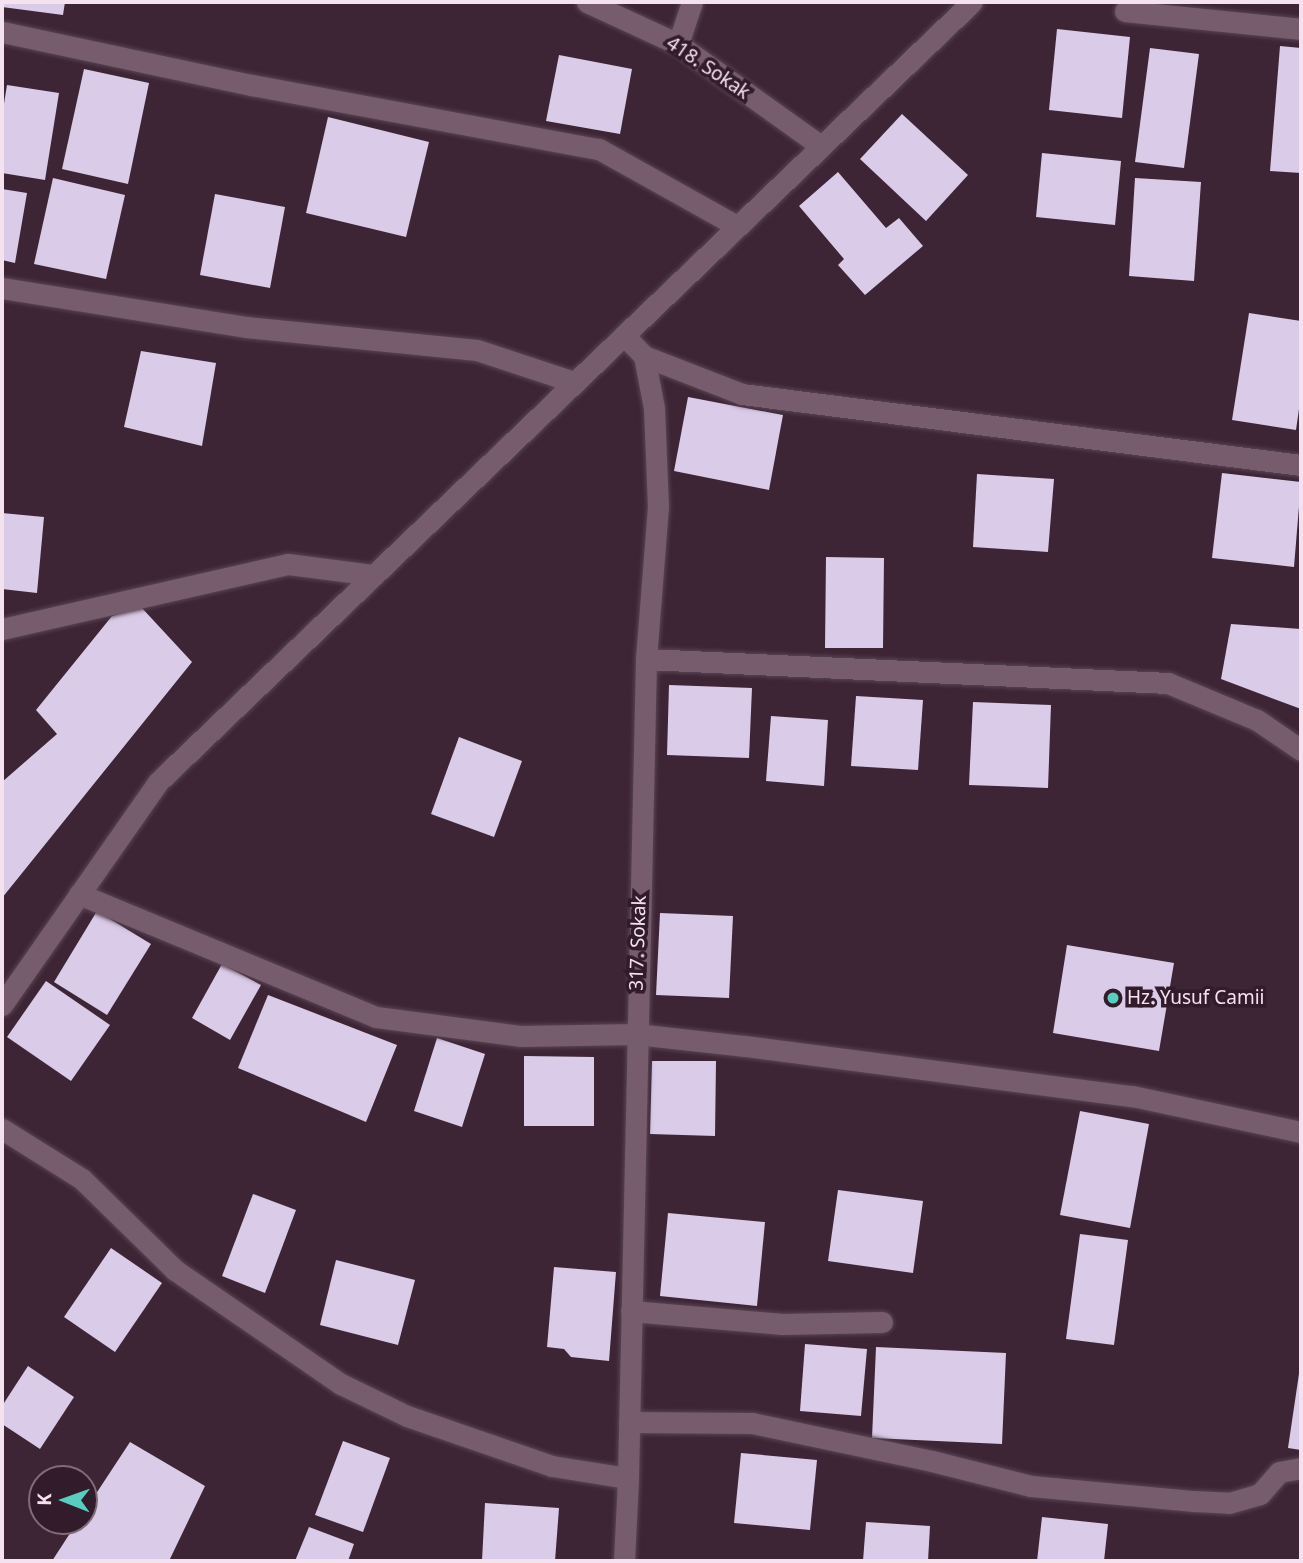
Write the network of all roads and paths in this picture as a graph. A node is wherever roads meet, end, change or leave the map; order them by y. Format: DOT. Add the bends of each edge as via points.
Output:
graph roads {
  1 [pos="587,2"];
  2 [pos="692,2"];
  3 [pos="972,2"];
  4 [pos="1125,11"];
  5 [pos="1301,29"];
  6 [pos="2,32"];
  7 [pos="678,44"];
  8 [pos="821,146"];
  9 [pos="737,226"];
  10 [pos="2,288"];
  11 [pos="624,334"];
  12 [pos="644,356"];
  13 [pos="573,382"];
  14 [pos="1301,465"];
  15 [pos="374,575"];
  16 [pos="2,629"];
  17 [pos="646,659"];
  18 [pos="1301,750"];
  19 [pos="79,894"];
  20 [pos="2,1005"];
  21 [pos="636,1034"];
  22 [pos="2,1129"];
  23 [pos="1301,1132"];
  24 [pos="631,1311"];
  25 [pos="882,1322"];
  26 [pos="629,1422"];
  27 [pos="1301,1468"];
  28 [pos="628,1478"];
  29 [pos="624,1561"];
  1 -- 7 [label="street, 418. Sokak"];
  2 -- 7 [label="street"];
  3 -- 8 [label="street"];
  4 -- 5 [label="street"];
  6 -- 9 [label="street" via="252,85 599,149"];
  7 -- 8 [label="street, 418. Sokak"];
  8 -- 9 [label="street"];
  9 -- 11 [label="street"];
  10 -- 13 [label="street" via="246,327 477,350"];
  11 -- 12 [label="street"];
  11 -- 13 [label="street"];
  12 -- 14 [label="street" via="742,394"];
  12 -- 17 [label="street, 317. Sokak" via="654,408 658,507"];
  13 -- 15 [label="street"];
  15 -- 16 [label="street" via="288,565"];
  15 -- 19 [label="street" via="158,782"];
  17 -- 18 [label="street" via="1168,683 1257,720"];
  17 -- 21 [label="street, 317. Sokak"];
  19 -- 20 [label="street"];
  19 -- 21 [label="street" via="376,1017 520,1036"];
  21 -- 23 [label="street" via="1132,1096"];
  21 -- 24 [label="street, 317. Sokak"];
  22 -- 28 [label="street" via="82,1179 175,1270 341,1384 407,1416 552,1466"];
  24 -- 25 [label="street" via="782,1324"];
  24 -- 26 [label="street, 317. Sokak"];
  26 -- 27 [label="street" via="752,1423 1031,1486 1194,1501 1229,1503 1260,1494 1279,1472"];
  26 -- 28 [label="street, 317. Sokak"];
  28 -- 29 [label="street, 317. Sokak"];
}
